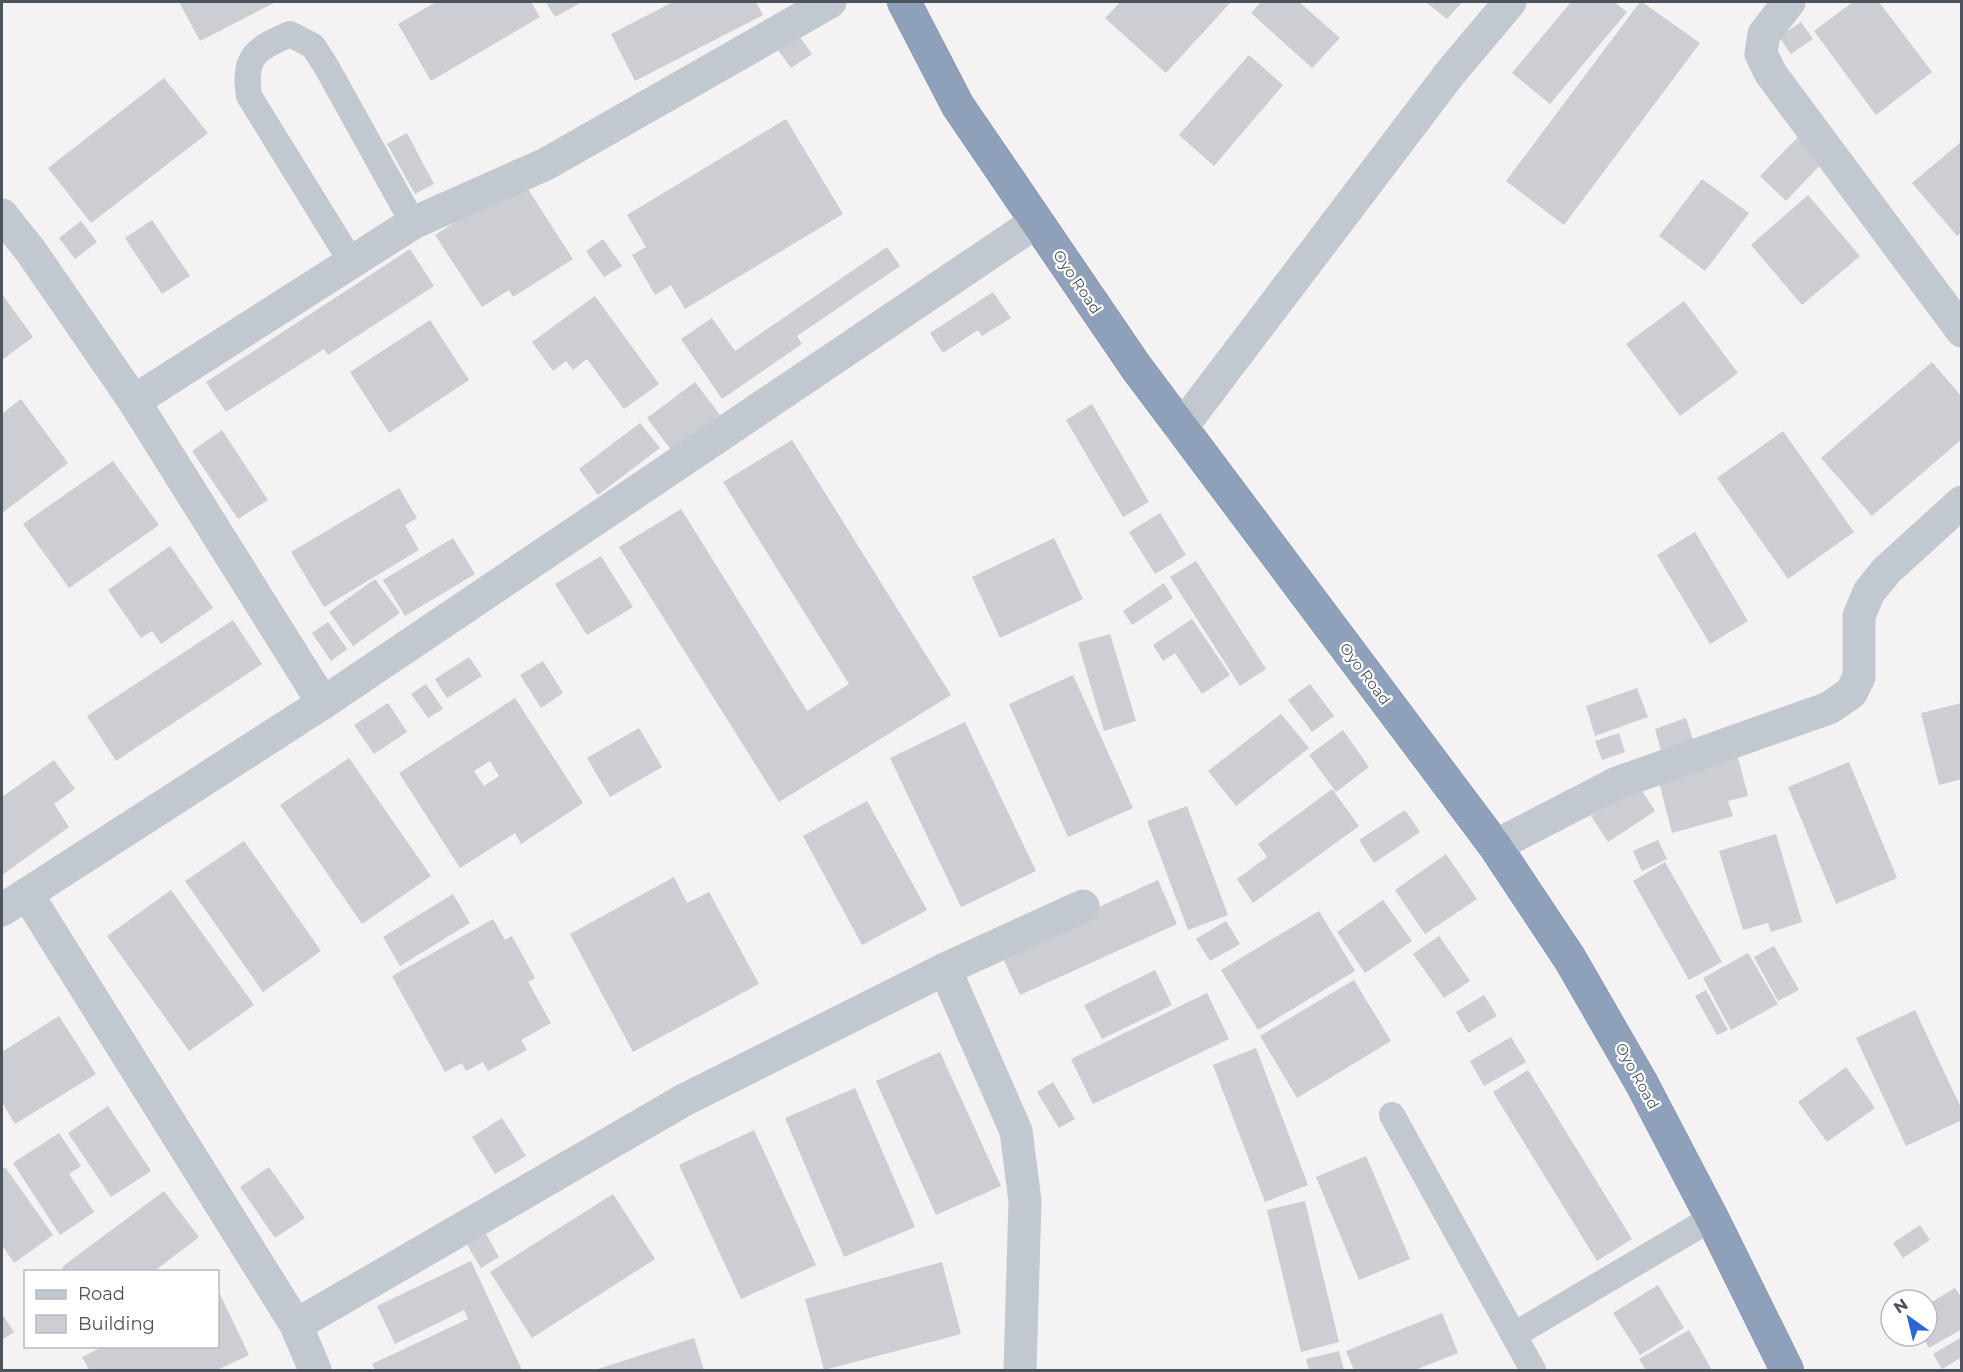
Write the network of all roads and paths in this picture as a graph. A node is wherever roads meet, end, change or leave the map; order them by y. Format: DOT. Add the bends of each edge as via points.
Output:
graph roads {
  1 [pos="830,2"];
  2 [pos="904,2"];
  3 [pos="1510,2"];
  4 [pos="1790,2"];
  5 [pos="2,216"];
  6 [pos="1036,222"];
  7 [pos="413,223"];
  8 [pos="352,263"];
  9 [pos="1962,330"];
  10 [pos="134,401"];
  11 [pos="1181,428"];
  12 [pos="1962,502"];
  13 [pos="323,703"];
  14 [pos="1495,846"];
  15 [pos="14,902"];
  16 [pos="1083,906"];
  17 [pos="945,969"];
  18 [pos="1392,1115"];
  19 [pos="1712,1218"];
  20 [pos="296,1325"];
  21 [pos="1514,1335"];
  22 [pos="306,1367"];
  23 [pos="1020,1371"];
  24 [pos="1533,1371"];
  25 [pos="1787,1371"];
  1 -- 7 [label="street" via="546,164"];
  2 -- 6 [label="highway, Oyo Road" via="958,106"];
  3 -- 11 [label="street" via="1451,72"];
  4 -- 9 [label="street" via="1764,34 1761,54 1771,74"];
  5 -- 10 [label="street" via="30,250"];
  6 -- 11 [label="highway, Oyo Road"];
  6 -- 13 [label="street"];
  7 -- 8 [label="street"];
  7 -- 8 [label="lane" via="313,46 291,34 254,53 246,76 249,96"];
  8 -- 10 [label="street"];
  10 -- 13 [label="street"];
  11 -- 14 [label="highway, Oyo Road"];
  12 -- 14 [label="street" via="1887,570 1869,592 1859,616 1859,677 1851,693 1829,708 1617,783"];
  13 -- 15 [label="street"];
  14 -- 19 [label="highway, Oyo Road" via="1570,960 1642,1084"];
  15 -- 20 [label="street"];
  16 -- 17 [label="street"];
  17 -- 20 [label="street" via="684,1100"];
  17 -- 23 [label="street" via="1016,1131 1025,1201"];
  18 -- 21 [label="lane"];
  19 -- 21 [label="lane"];
  19 -- 25 [label="highway, Oyo Road"];
  20 -- 22 [label="street"];
  21 -- 24 [label="lane"];
}
